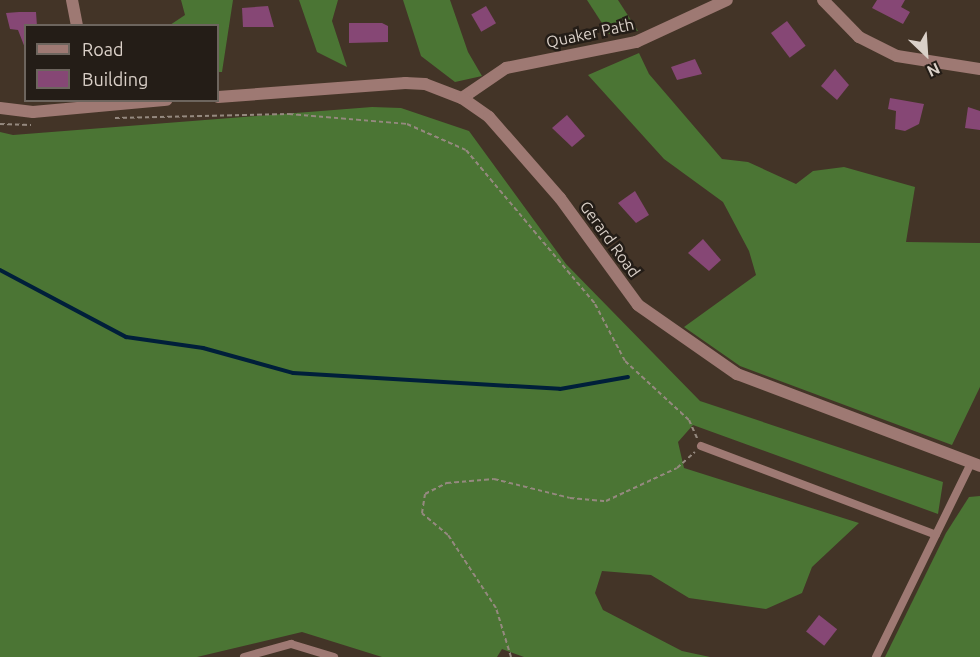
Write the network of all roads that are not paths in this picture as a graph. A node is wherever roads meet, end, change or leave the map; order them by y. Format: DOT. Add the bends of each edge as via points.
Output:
graph roads {
  1 [pos="72,0"];
  2 [pos="727,0"];
  3 [pos="823,0"];
  4 [pos="77,24"];
  5 [pos="980,69"];
  6 [pos="219,97"];
  7 [pos="462,98"];
  8 [pos="113,102"];
  9 [pos="87,103"];
  10 [pos="0,108"];
  11 [pos="701,446"];
  12 [pos="976,464"];
  13 [pos="936,536"];
  14 [pos="244,657"];
  15 [pos="334,657"];
  16 [pos="876,657"];
  1 -- 4 [label="street"];
  2 -- 7 [label="street, Quaker Path" via="636,42 506,68"];
  3 -- 5 [label="street" via="859,37 897,56"];
  6 -- 7 [label="street, Gerard Road" via="405,83 425,84"];
  7 -- 12 [label="street, Gerard Road" via="489,117 560,198 638,305 737,374"];
  8 -- 9 [label="street"];
  9 -- 10 [label="street" via="33,112"];
  11 -- 13 [label="lane"];
  12 -- 13 [label="lane"];
  13 -- 16 [label="lane"];
  14 -- 15 [label="lane" via="291,644"];
}
